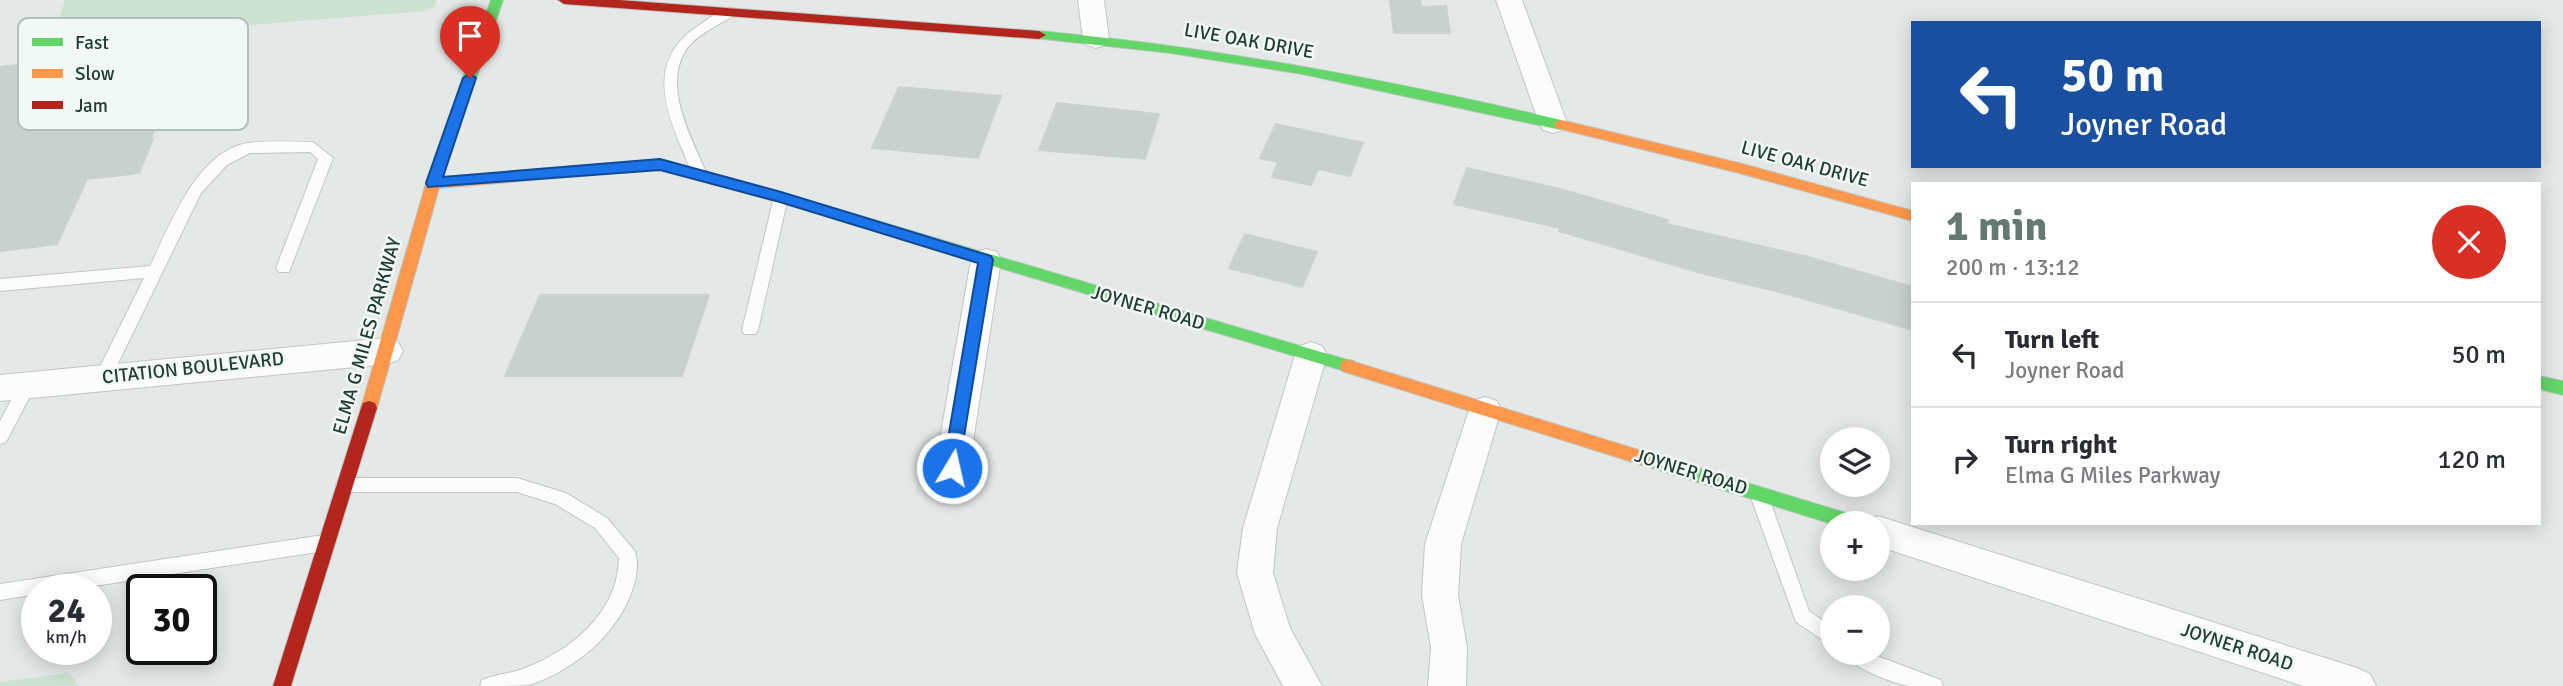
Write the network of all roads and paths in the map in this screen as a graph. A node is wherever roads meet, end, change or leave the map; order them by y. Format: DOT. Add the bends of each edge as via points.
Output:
graph roads {
  1 [pos="497,0"];
  2 [pos="564,0"];
  3 [pos="1091,0"];
  4 [pos="1509,0"];
  5 [pos="729,12"];
  6 [pos="1096,39"];
  7 [pos="1553,123"];
  8 [pos="701,176"];
  9 [pos="433,183"];
  10 [pos="781,197"];
  11 [pos="1911,215"];
  12 [pos="986,260"];
  13 [pos="284,268"];
  14 [pos="154,271"];
  15 [pos="0,285"];
  16 [pos="750,330"];
  17 [pos="387,351"];
  18 [pos="1311,355"];
  19 [pos="103,377"];
  20 [pos="2541,382"];
  21 [pos="14,386"];
  22 [pos="2563,388"];
  23 [pos="1485,410"];
  24 [pos="0,437"];
  25 [pos="952,468"];
  26 [pos="344,485"];
  27 [pos="1758,493"];
  28 [pos="1820,513"];
  29 [pos="1890,535"];
  30 [pos="326,543"];
  31 [pos="0,592"];
  32 [pos="1820,629"];
  33 [pos="1876,665"];
  34 [pos="282,686"];
  35 [pos="489,686"];
  36 [pos="1303,686"];
  37 [pos="1447,686"];
  38 [pos="1934,686"];
  39 [pos="2357,686"];
  1 -- 9 [label="street, ELMA G MILES PARKWAY"];
  2 -- 5 [label="street, LIVE OAK DRIVE"];
  3 -- 6 [label="street"];
  4 -- 7 [label="street"];
  5 -- 6 [label="street, LIVE OAK DRIVE"];
  5 -- 8 [label="lane" via="681,46 670,71 673,101"];
  6 -- 7 [label="street, LIVE OAK DRIVE" via="1258,61"];
  7 -- 11 [label="street, LIVE OAK DRIVE"];
  8 -- 9 [label="street, JOYNER ROAD" via="660,164"];
  8 -- 10 [label="street, JOYNER ROAD"];
  9 -- 17 [label="street, ELMA G MILES PARKWAY"];
  10 -- 12 [label="street, JOYNER ROAD"];
  10 -- 16 [label="lane"];
  12 -- 18 [label="street, JOYNER ROAD"];
  12 -- 25 [label="street"];
  13 -- 14 [label="lane" via="326,158 313,147 248,149 222,161 195,190"];
  14 -- 15 [label="lane"];
  14 -- 19 [label="lane"];
  17 -- 19 [label="street, CITATION BOULEVARD"];
  17 -- 26 [label="street, ELMA G MILES PARKWAY"];
  18 -- 23 [label="street, JOYNER ROAD"];
  18 -- 36 [label="street" via="1260,528 1255,573 1273,634"];
  19 -- 21 [label="street, CITATION BOULEVARD"];
  20 -- 22 [label="street"];
  21 -- 24 [label="lane"];
  23 -- 27 [label="street, JOYNER ROAD"];
  23 -- 37 [label="street" via="1443,544 1440,595 1449,648"];
  26 -- 30 [label="street, ELMA G MILES PARKWAY"];
  26 -- 35 [label="lane" via="517,485 560,498 601,523 628,556 626,584 614,611 588,642 544,669"];
  27 -- 28 [label="street, JOYNER ROAD"];
  27 -- 32 [label="lane" via="1802,616"];
  29 -- 39 [label="street, JOYNER ROAD"];
  30 -- 31 [label="lane"];
  30 -- 34 [label="street, ELMA G MILES PARKWAY"];
  33 -- 38 [label="lane"];
}
